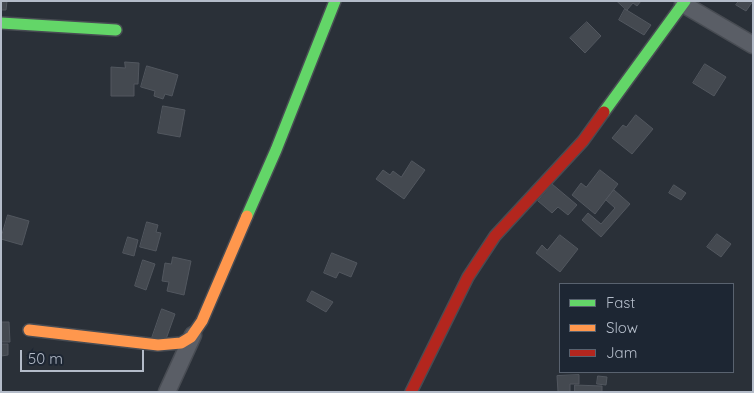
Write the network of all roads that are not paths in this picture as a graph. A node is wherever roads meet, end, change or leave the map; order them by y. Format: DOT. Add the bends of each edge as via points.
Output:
graph roads {
  1 [pos="335,1"];
  2 [pos="684,3"];
  3 [pos="1,23"];
  4 [pos="116,30"];
  5 [pos="753,45"];
  6 [pos="29,330"];
  7 [pos="195,330"];
  8 [pos="167,392"];
  9 [pos="411,392"];
  1 -- 7 [label="street" via="276,150 202,321"];
  2 -- 5 [label="street"];
  2 -- 9 [label="street" via="583,141 495,236 468,277"];
  3 -- 4 [label="street"];
  6 -- 7 [label="street" via="158,345 181,343"];
  7 -- 8 [label="street"];
}
